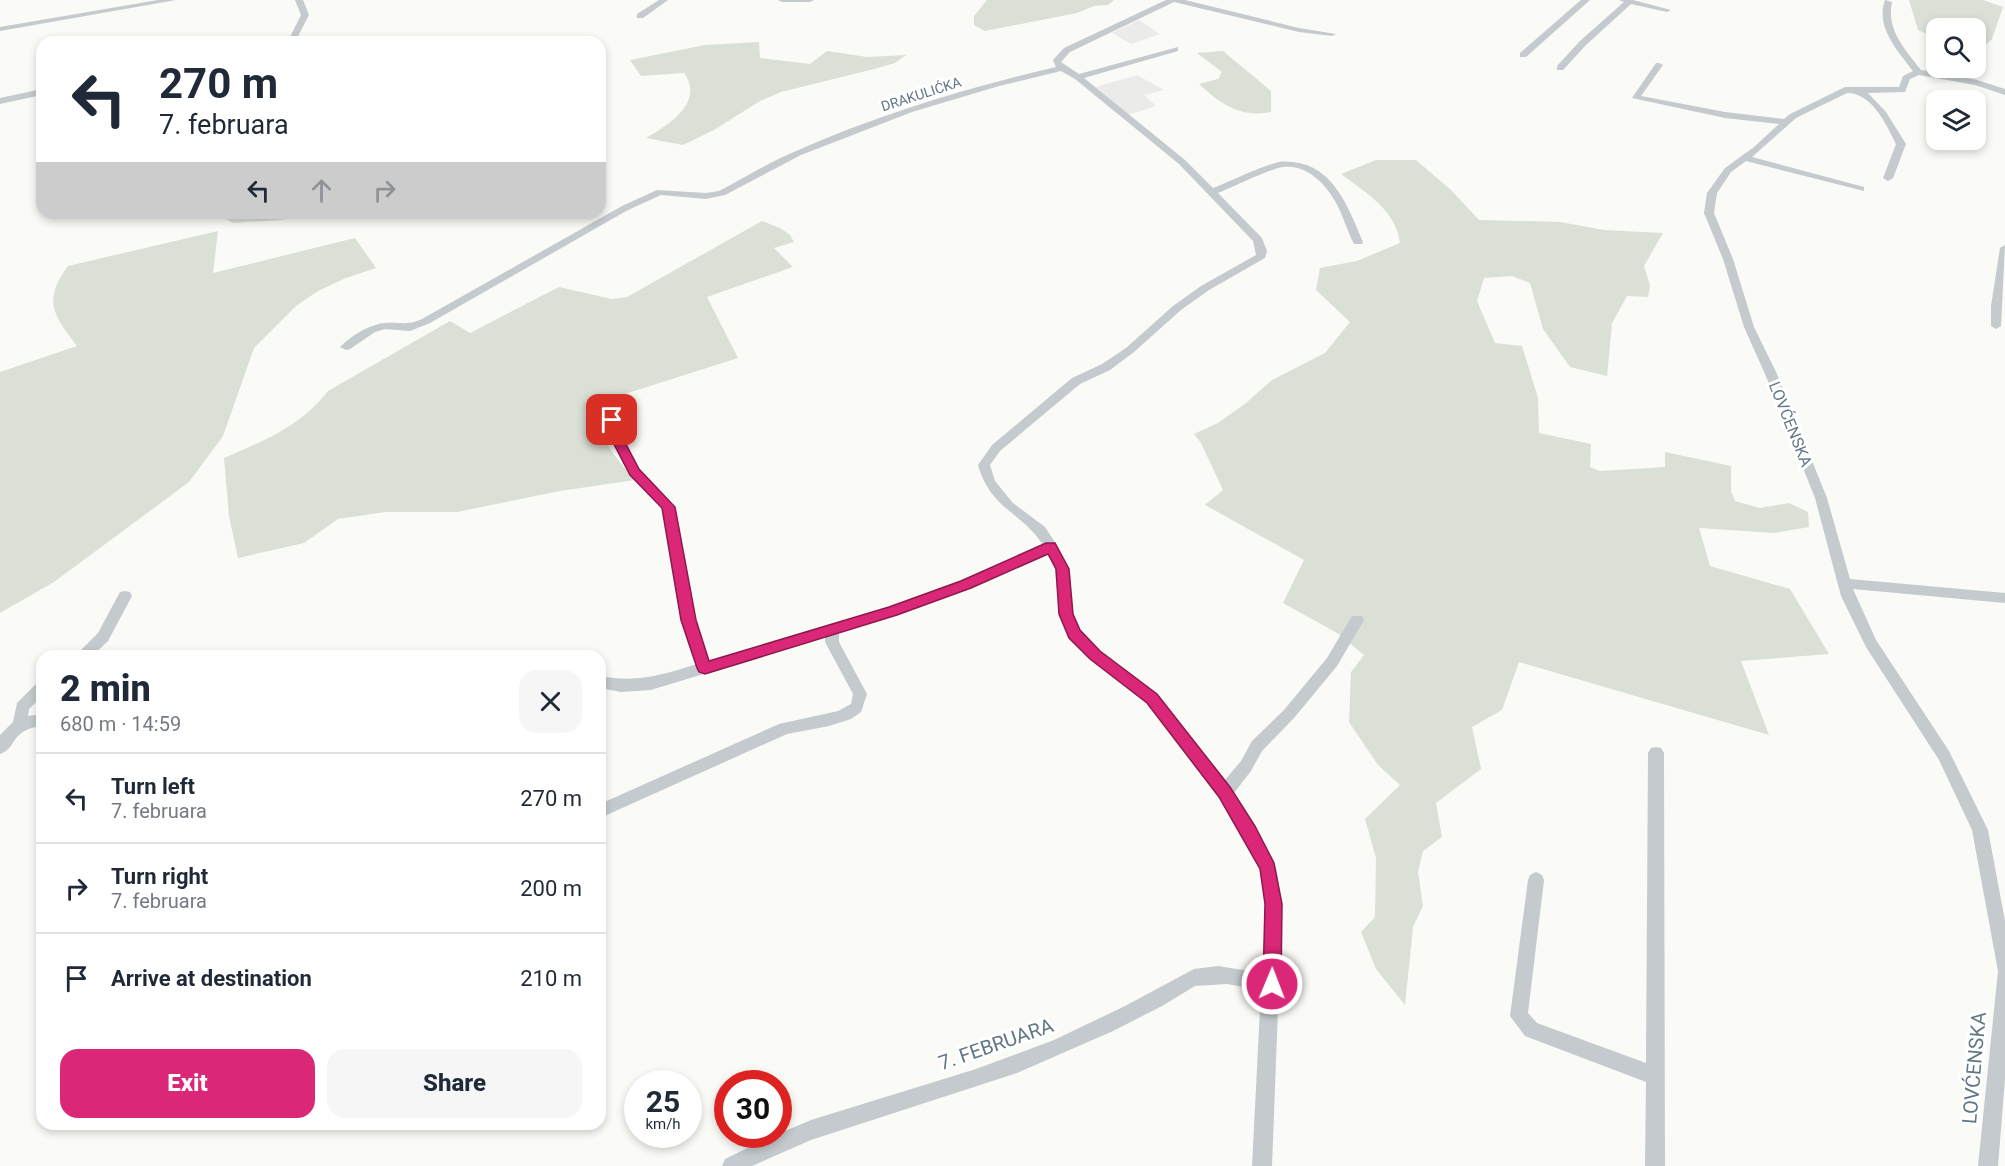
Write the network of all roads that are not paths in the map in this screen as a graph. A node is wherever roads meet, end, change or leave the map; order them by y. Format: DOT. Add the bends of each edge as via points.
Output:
graph roads {
  1 [pos="172,0"];
  2 [pos="299,0"];
  3 [pos="664,0"];
  4 [pos="782,0"];
  5 [pos="810,0"];
  6 [pos="1174,0"];
  7 [pos="1586,0"];
  8 [pos="1626,1"];
  9 [pos="1888,2"];
  10 [pos="1667,10"];
  11 [pos="640,16"];
  12 [pos="0,29"];
  13 [pos="1332,34"];
  14 [pos="294,36"];
  15 [pos="1175,49"];
  16 [pos="1523,55"];
  17 [pos="1659,65"];
  18 [pos="1062,68"];
  19 [pos="1560,68"];
  20 [pos="1918,72"];
  21 [pos="1078,77"];
  22 [pos="1857,90"];
  23 [pos="2005,92"];
  24 [pos="36,93"];
  25 [pos="0,101"];
  26 [pos="1787,122"];
  27 [pos="1745,158"];
  28 [pos="1888,178"];
  29 [pos="1861,189"];
  30 [pos="1212,192"];
  31 [pos="1358,242"];
  32 [pos="2005,248"];
  33 [pos="1996,326"];
  34 [pos="346,347"];
  35 [pos="612,420"];
  36 [pos="1051,547"];
  37 [pos="1843,583"];
  38 [pos="125,596"];
  39 [pos="2005,598"];
  40 [pos="1357,620"];
  41 [pos="832,630"];
  42 [pos="89,650"];
  43 [pos="705,668"];
  44 [pos="606,683"];
  45 [pos="36,693"];
  46 [pos="36,721"];
  47 [pos="20,724"];
  48 [pos="0,748"];
  49 [pos="1656,753"];
  50 [pos="1225,792"];
  51 [pos="606,808"];
  52 [pos="1536,880"];
  53 [pos="2005,968"];
  54 [pos="2005,974"];
  55 [pos="1272,984"];
  56 [pos="1656,1076"];
  57 [pos="732,1166"];
  58 [pos="1262,1166"];
  59 [pos="1654,1166"];
  60 [pos="1988,1166"];
  1 -- 12 [label="street"];
  2 -- 14 [label="street" via="305,15"];
  3 -- 11 [label="street"];
  4 -- 5 [label="street"];
  6 -- 13 [label="street" via="1299,30"];
  6 -- 18 [label="street" via="1067,50 1057,60"];
  7 -- 16 [label="street"];
  8 -- 10 [label="street"];
  8 -- 19 [label="street"];
  9 -- 20 [label="street" via="1884,14 1887,26"];
  15 -- 21 [label="street"];
  17 -- 26 [label="street" via="1636,98"];
  18 -- 21 [label="street"];
  18 -- 34 [label="street, DRAKULIĆKA" via="909,110 798,153 716,195 660,192 426,321 410,328 386,326 371,330"];
  20 -- 22 [label="street, LOVĆENSKA" via="1906,78 1902,90"];
  20 -- 23 [label="street"];
  21 -- 30 [label="street" via="1182,162"];
  22 -- 26 [label="street, LOVĆENSKA" via="1839,92"];
  22 -- 28 [label="street" via="1869,96 1901,144"];
  24 -- 25 [label="street"];
  26 -- 27 [label="street, LOVĆENSKA"];
  27 -- 29 [label="street"];
  27 -- 37 [label="street, LOVĆENSKA" via="1728,170 1712,193 1709,213 1749,327 1821,498"];
  30 -- 31 [label="street" via="1282,164 1309,169 1334,187"];
  30 -- 36 [label="street" via="1258,240 1261,256 1196,294 1106,368 1076,381 996,448 984,465 989,482 1008,506 1040,530"];
  32 -- 33 [label="street"];
  35 -- 43 [label="street" via="611,427 634,472 668,507 688,620"];
  36 -- 41 [label="street" via="966,584"];
  36 -- 50 [label="street" via="1062,569 1066,614 1074,634 1152,698"];
  37 -- 39 [label="street"];
  37 -- 53 [label="street, LOVĆENSKA" via="1871,643 1944,756 1980,830"];
  38 -- 42 [label="street" via="103,637"];
  40 -- 50 [label="street" via="1332,662 1257,746"];
  41 -- 43 [label="street"];
  41 -- 51 [label="street" via="832,642 860,694 853,711 784,728"];
  43 -- 44 [label="street" via="651,684"];
  45 -- 47 [label="street" via="22,707"];
  46 -- 47 [label="street"];
  47 -- 48 [label="street"];
  49 -- 56 [label="street"];
  50 -- 55 [label="street" via="1268,868 1274,904"];
  52 -- 56 [label="street" via="1519,1016 1531,1030"];
  54 -- 60 [label="street, LOVĆENSKA"];
  55 -- 57 [label="street, 7. FEBRUARA" via="1219,974 1198,976 1057,1048 773,1143"];
  55 -- 58 [label="street"];
  56 -- 59 [label="street"];
}
